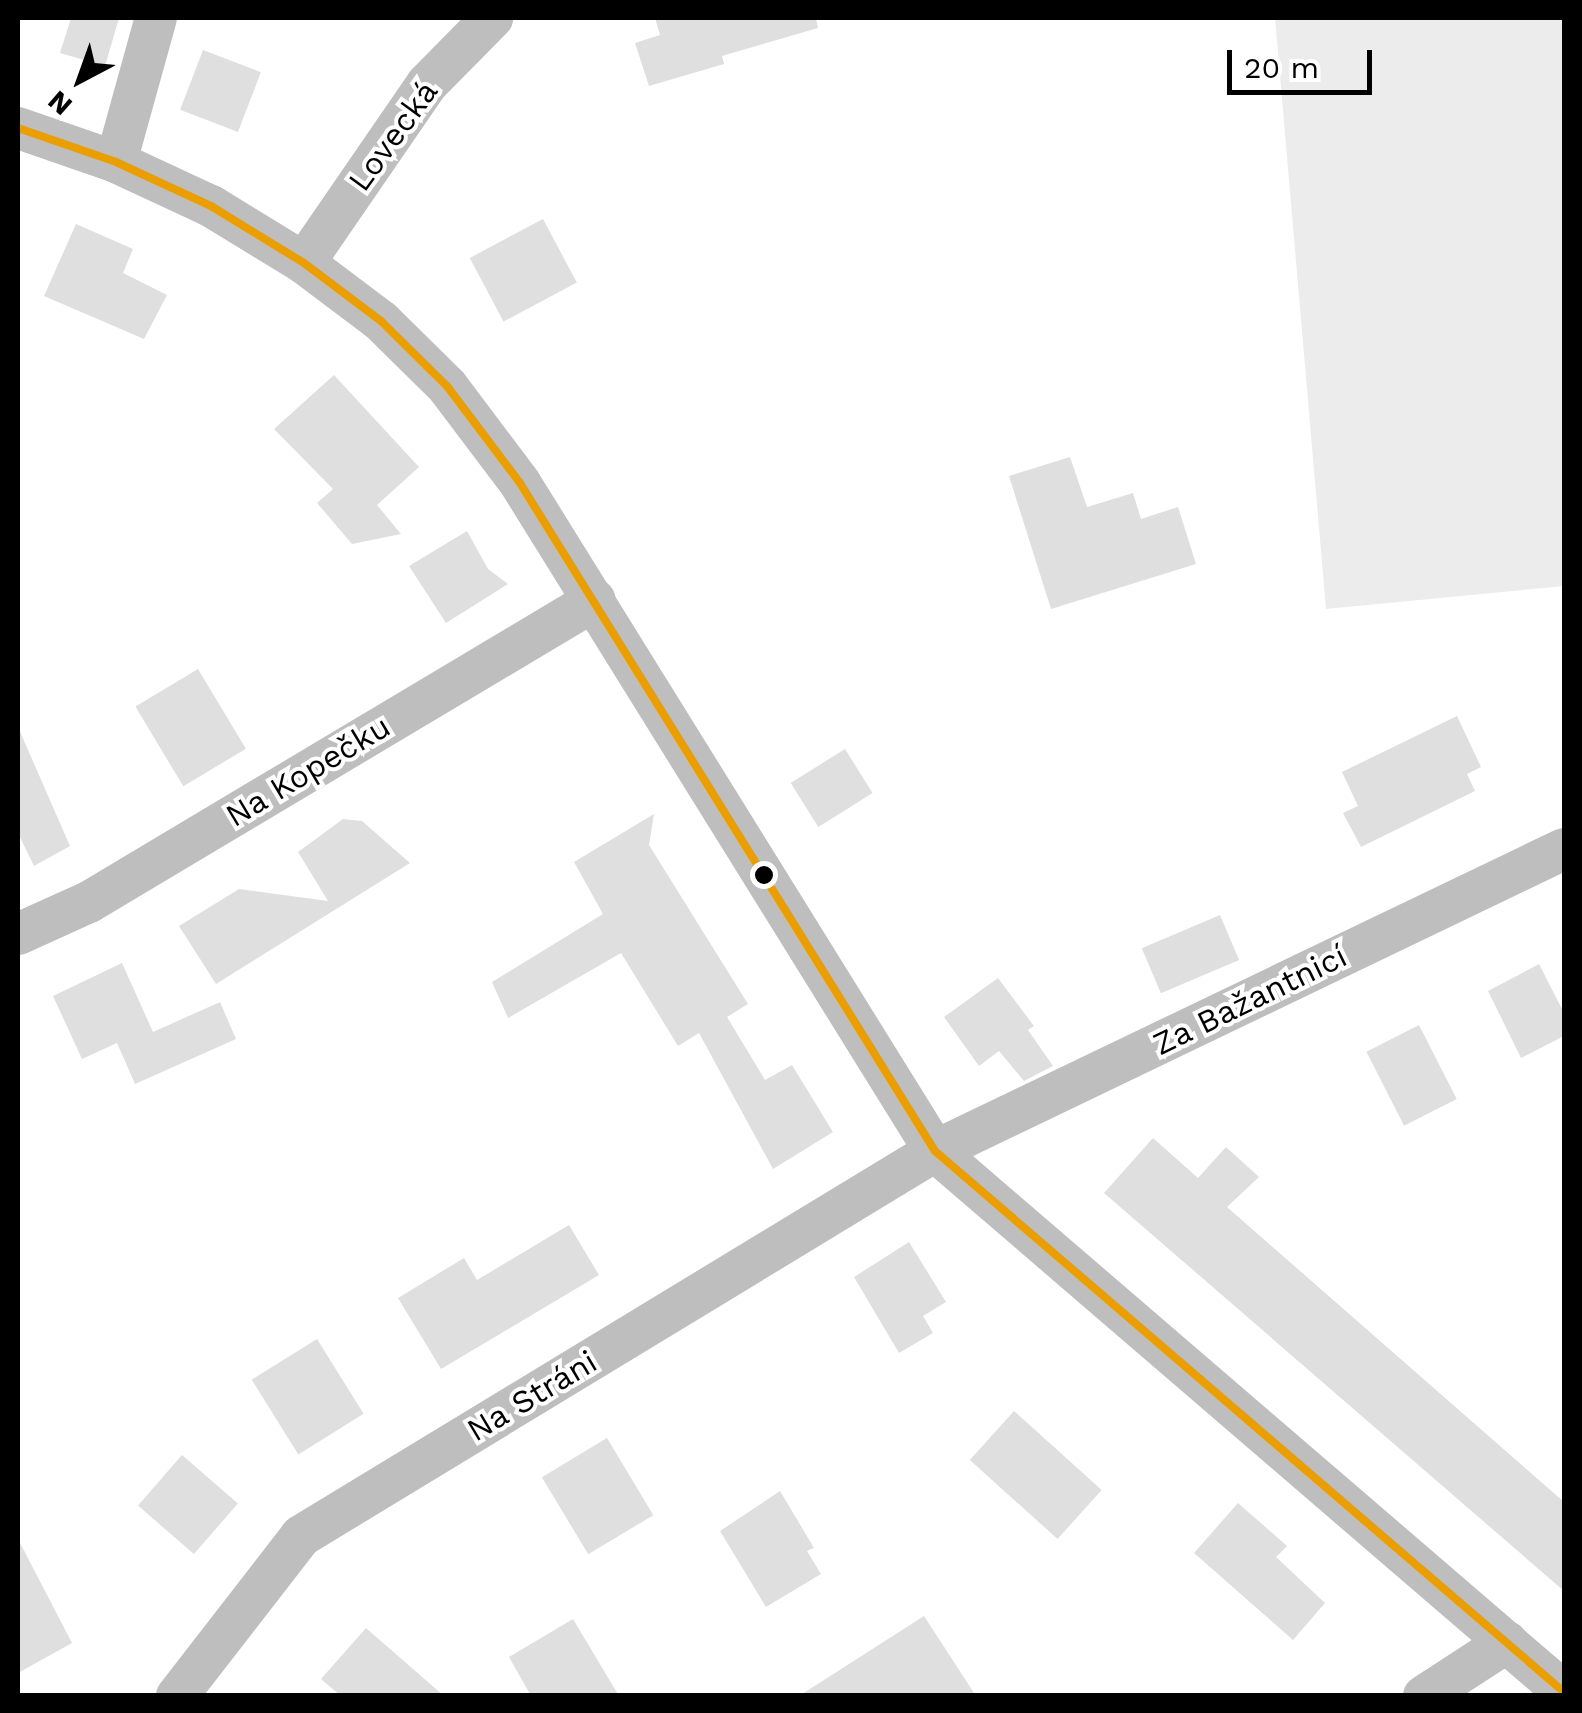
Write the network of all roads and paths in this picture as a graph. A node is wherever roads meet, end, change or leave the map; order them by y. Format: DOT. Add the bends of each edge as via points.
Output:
graph roads {
  1 [pos="156,18"];
  2 [pos="492,18"];
  3 [pos="18,128"];
  4 [pos="116,162"];
  5 [pos="304,263"];
  6 [pos="595,600"];
  7 [pos="1564,849"];
  8 [pos="18,934"];
  9 [pos="934,1151"];
  10 [pos="1507,1642"];
  11 [pos="1561,1682"];
  12 [pos="177,1696"];
  13 [pos="1424,1696"];
  1 -- 4 [label="street"];
  2 -- 5 [label="street, Lovecká" via="427,84"];
  3 -- 4 [label="street"];
  4 -- 5 [label="street" via="211,206"];
  5 -- 6 [label="street" via="381,321 447,386"];
  6 -- 8 [label="street, Na Kopečku" via="89,902"];
  6 -- 9 [label="street"];
  7 -- 9 [label="street, Za Bažantnicí"];
  9 -- 10 [label="street"];
  9 -- 12 [label="street, Na Stráni" via="302,1536"];
  10 -- 11 [label="street"];
  10 -- 13 [label="street"];
}
